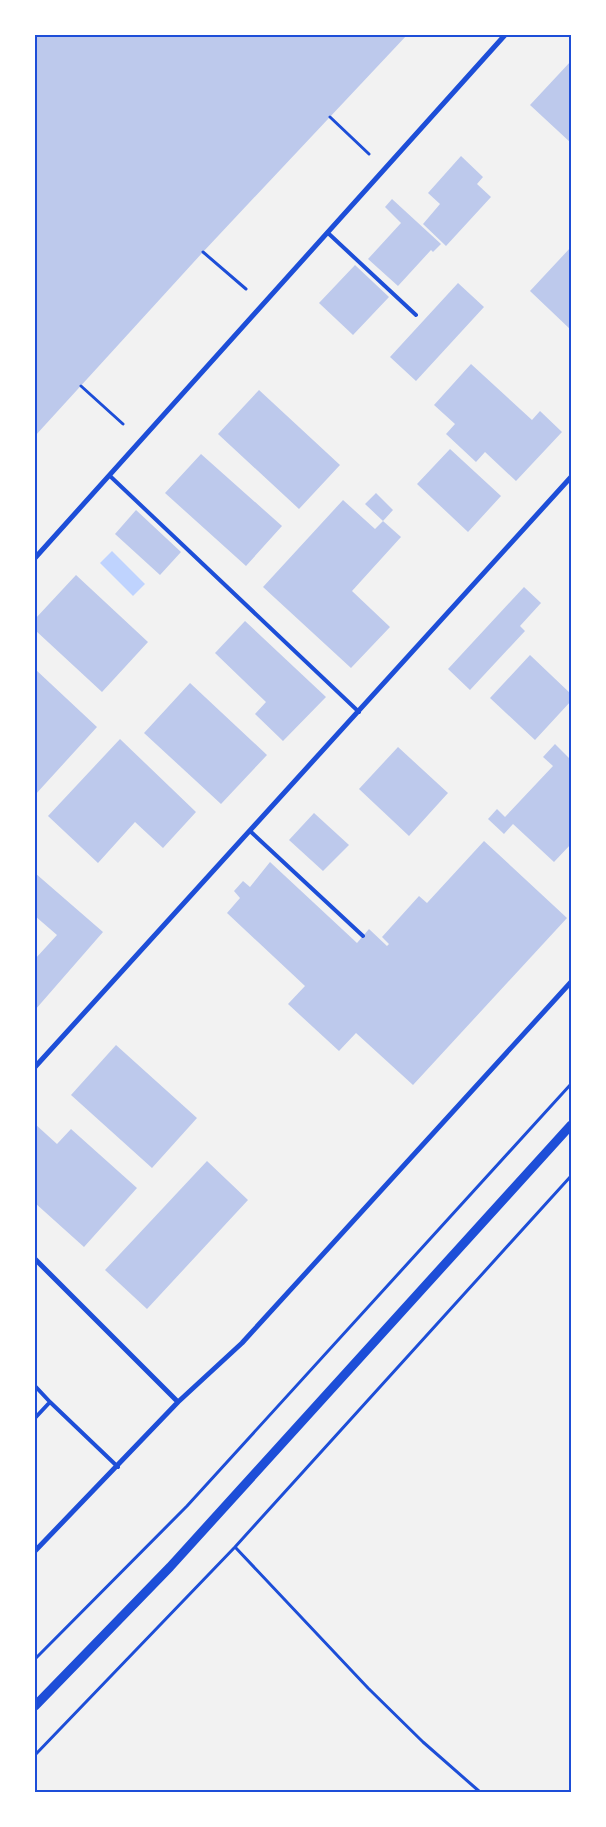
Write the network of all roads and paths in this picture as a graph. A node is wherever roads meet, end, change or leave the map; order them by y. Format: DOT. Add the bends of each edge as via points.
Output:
graph roads {
  1 [pos="505,35"];
  2 [pos="330,117"];
  3 [pos="369,154"];
  4 [pos="328,233"];
  5 [pos="203,252"];
  6 [pos="246,289"];
  7 [pos="416,315"];
  8 [pos="81,386"];
  9 [pos="123,424"];
  10 [pos="110,476"];
  11 [pos="571,477"];
  12 [pos="35,558"];
  13 [pos="359,712"];
  14 [pos="250,832"];
  15 [pos="362,936"];
  16 [pos="571,982"];
  17 [pos="35,1067"];
  18 [pos="571,1084"];
  19 [pos="571,1125"];
  20 [pos="571,1176"];
  21 [pos="35,1259"];
  22 [pos="35,1386"];
  23 [pos="50,1402"];
  24 [pos="178,1402"];
  25 [pos="35,1418"];
  26 [pos="118,1467"];
  27 [pos="234,1547"];
  28 [pos="35,1551"];
  29 [pos="35,1659"];
  30 [pos="35,1706"];
  31 [pos="35,1756"];
  32 [pos="480,1792"];
  1 -- 4 [label="street"];
  2 -- 3 [label="path"];
  4 -- 7 [label="lane"];
  4 -- 10 [label="street"];
  5 -- 6 [label="path"];
  8 -- 9 [label="path"];
  10 -- 12 [label="street"];
  10 -- 13 [label="lane"];
  11 -- 13 [label="street"];
  13 -- 14 [label="street"];
  14 -- 15 [label="lane"];
  14 -- 17 [label="street"];
  16 -- 24 [label="street" via="242,1343"];
  18 -- 29 [label="path" via="187,1506"];
  19 -- 30 [label="street" via="170,1567"];
  20 -- 27 [label="path"];
  21 -- 24 [label="street"];
  22 -- 23 [label="lane"];
  23 -- 25 [label="lane"];
  23 -- 26 [label="lane"];
  24 -- 26 [label="street"];
  26 -- 28 [label="street"];
  27 -- 31 [label="path"];
  27 -- 32 [label="path" via="368,1688"];
}
